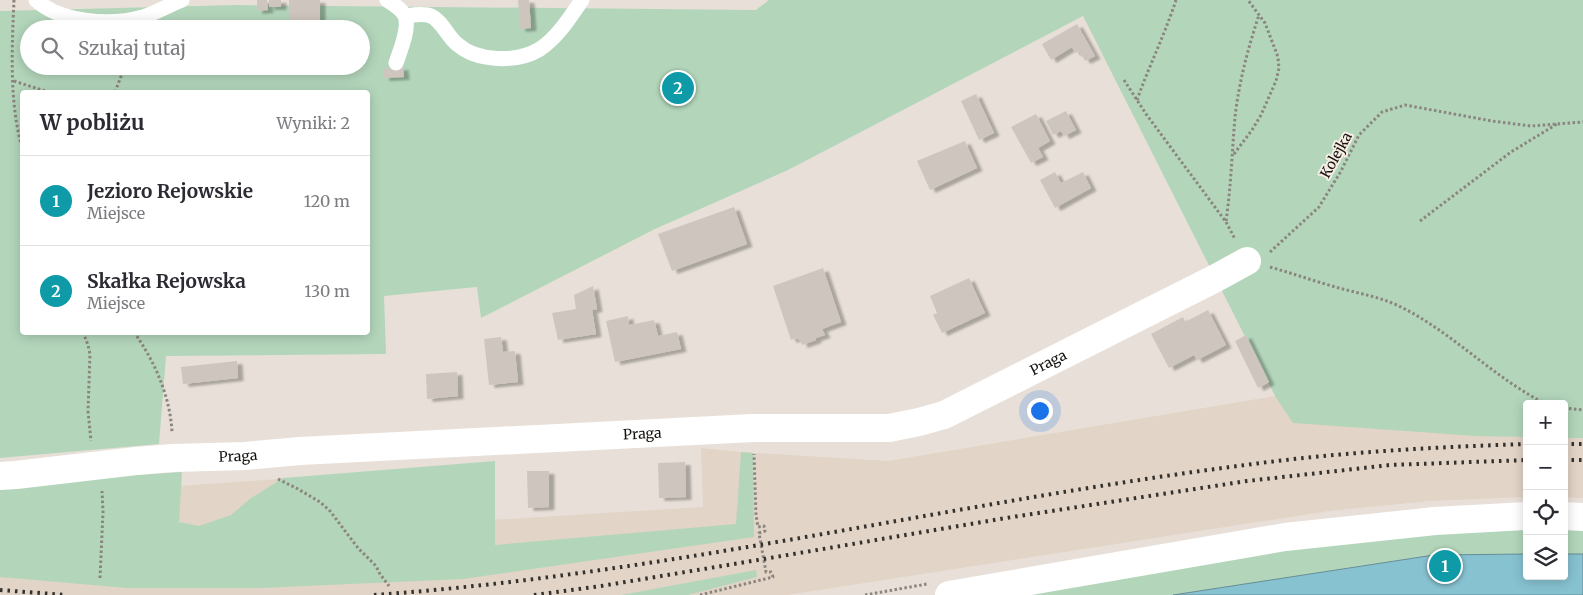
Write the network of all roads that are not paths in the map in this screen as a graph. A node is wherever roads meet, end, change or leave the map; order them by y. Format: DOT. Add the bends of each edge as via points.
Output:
graph roads {
  1 [pos="36,0"];
  2 [pos="182,0"];
  3 [pos="387,0"];
  4 [pos="582,0"];
  5 [pos="405,16"];
  6 [pos="82,20"];
  7 [pos="123,20"];
  8 [pos="396,63"];
  9 [pos="1246,261"];
  10 [pos="0,476"];
  11 [pos="1523,516"];
  12 [pos="1568,516"];
  13 [pos="1583,517"];
  14 [pos="949,595"];
  1 -- 6 [label="lane" via="58,14"];
  2 -- 7 [label="lane" via="142,17"];
  3 -- 5 [label="lane"];
  4 -- 5 [label="lane" via="558,32 539,49 504,59 486,58 464,50 432,16"];
  5 -- 8 [label="lane" via="406,30"];
  9 -- 10 [label="street, Praga" via="936,418 902,427 753,428 173,458"];
  11 -- 14 [label="street" via="1435,521 1285,538"];
  12 -- 13 [label="street"];
}
